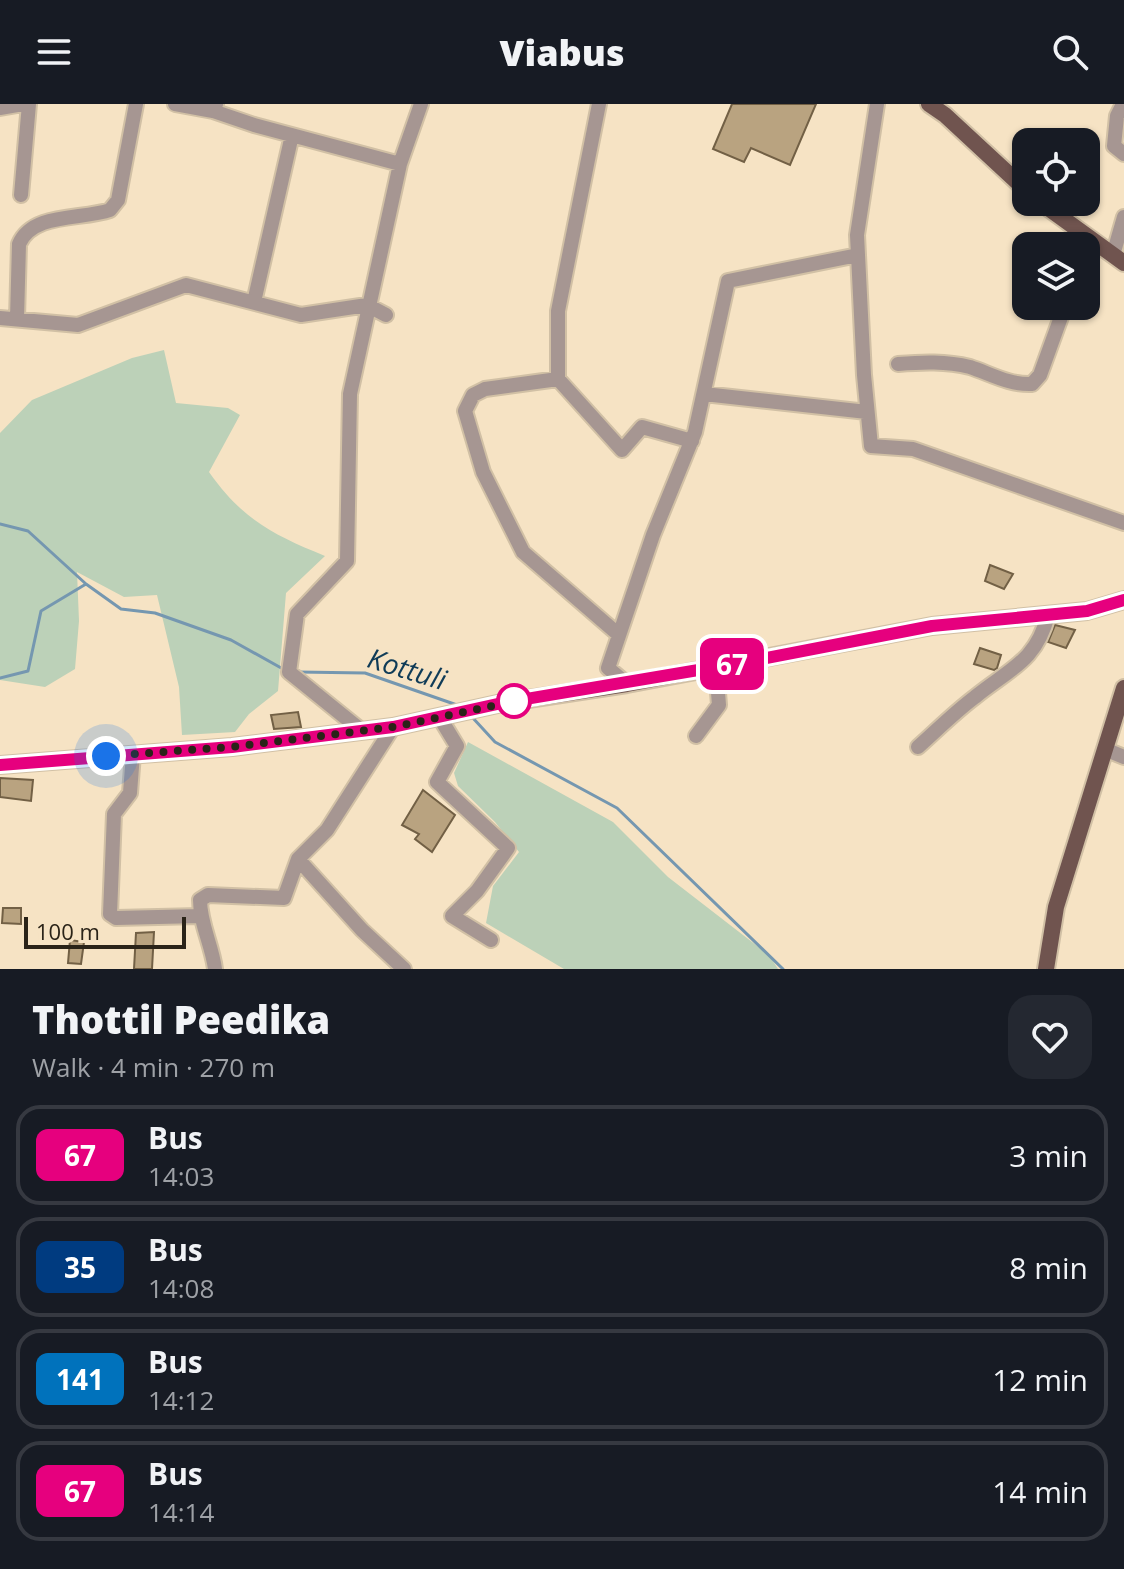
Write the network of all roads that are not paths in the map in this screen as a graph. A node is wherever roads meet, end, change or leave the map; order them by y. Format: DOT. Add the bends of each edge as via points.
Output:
graph roads {
  1 [pos="23,104"];
  2 [pos="29,104"];
  3 [pos="136,104"];
  4 [pos="175,104"];
  5 [pos="421,104"];
  6 [pos="599,104"];
  7 [pos="877,104"];
  8 [pos="929,104"];
  9 [pos="1123,104"];
  10 [pos="215,107"];
  11 [pos="0,108"];
  12 [pos="292,135"];
  13 [pos="1124,154"];
  14 [pos="400,164"];
  15 [pos="1012,177"];
  16 [pos="21,195"];
  17 [pos="1059,216"];
  18 [pos="1124,217"];
  19 [pos="1082,232"];
  20 [pos="1100,245"];
  21 [pos="858,255"];
  22 [pos="1119,259"];
  23 [pos="254,302"];
  24 [pos="367,305"];
  25 [pos="386,315"];
  26 [pos="0,318"];
  27 [pos="17,319"];
  28 [pos="1060,320"];
  29 [pos="898,364"];
  30 [pos="558,379"];
  31 [pos="704,394"];
  32 [pos="867,412"];
  33 [pos="692,441"];
  34 [pos="1124,523"];
  35 [pos="1124,600"];
  36 [pos="1048,615"];
  37 [pos="619,635"];
  38 [pos="716,667"];
  39 [pos="627,684"];
  40 [pos="1124,688"];
  41 [pos="442,717"];
  42 [pos="393,727"];
  43 [pos="362,731"];
  44 [pos="696,736"];
  45 [pos="918,747"];
  46 [pos="1107,750"];
  47 [pos="133,754"];
  48 [pos="1124,757"];
  49 [pos="0,765"];
  50 [pos="298,859"];
  51 [pos="200,916"];
  52 [pos="491,940"];
  53 [pos="215,969"];
  54 [pos="404,969"];
  55 [pos="1046,969"];
  1 -- 11 [label="street"];
  2 -- 16 [label="street"];
  3 -- 27 [label="street" via="118,200 110,210 40,223 23,235"];
  4 -- 10 [label="street"];
  5 -- 14 [label="street"];
  6 -- 30 [label="street" via="558,311"];
  7 -- 21 [label="street"];
  8 -- 15 [label="main road"];
  9 -- 13 [label="street" via="1113,134 1114,146"];
  10 -- 12 [label="street"];
  12 -- 14 [label="street"];
  12 -- 23 [label="street"];
  14 -- 24 [label="street"];
  17 -- 19 [label="main road"];
  18 -- 22 [label="street"];
  20 -- 22 [label="main road"];
  21 -- 31 [label="street" via="728,281"];
  21 -- 32 [label="street"];
  23 -- 24 [label="street" via="301,315"];
  23 -- 27 [label="street" via="186,285 78,325"];
  24 -- 25 [label="street"];
  24 -- 43 [label="street" via="350,394 347,561 297,614 289,672"];
  26 -- 27 [label="street"];
  28 -- 29 [label="street" via="1032,384 946,362"];
  30 -- 33 [label="street" via="622,450 642,427"];
  30 -- 37 [label="street" via="485,389 473,395 465,411 483,472 523,552"];
  31 -- 32 [label="street"];
  31 -- 33 [label="street"];
  32 -- 34 [label="street" via="871,446 913,449"];
  33 -- 37 [label="street"];
  35 -- 36 [label="main road"];
  36 -- 38 [label="main road" via="932,626"];
  36 -- 45 [label="street" via="1032,653"];
  37 -- 39 [label="street" via="608,668"];
  38 -- 39 [label="main road"];
  38 -- 44 [label="street" via="719,705"];
  39 -- 41 [label="main road"];
  40 -- 46 [label="main road"];
  41 -- 42 [label="main road"];
  41 -- 52 [label="street" via="457,746 437,782 505,852 452,916"];
  42 -- 43 [label="main road"];
  42 -- 50 [label="street" via="327,830"];
  43 -- 47 [label="main road"];
  46 -- 48 [label="street"];
  46 -- 55 [label="main road" via="1056,907"];
  47 -- 49 [label="main road"];
  47 -- 51 [label="street" via="130,793 114,814 110,914"];
  50 -- 51 [label="street" via="284,898 208,895 200,900"];
  50 -- 54 [label="street"];
  51 -- 53 [label="street"];
}
